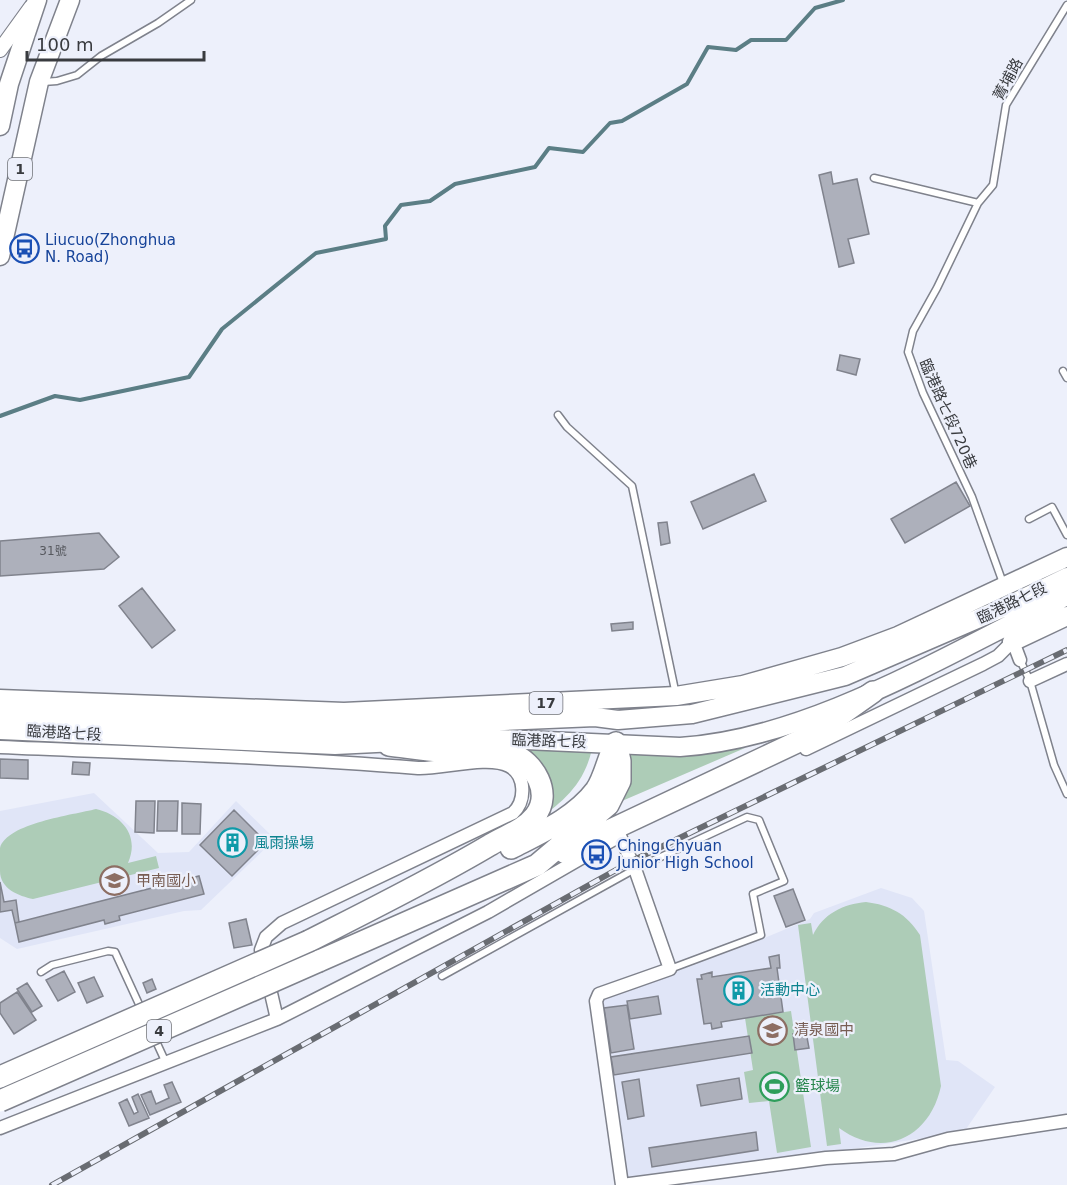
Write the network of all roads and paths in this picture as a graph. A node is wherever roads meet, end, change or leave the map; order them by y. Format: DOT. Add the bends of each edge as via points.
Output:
graph roads {
  1 [pos="36,0"];
  2 [pos="191,0"];
  3 [pos="67,1"];
  4 [pos="1067,5"];
  5 [pos="0,50"];
  6 [pos="39,82"];
  7 [pos="0,126"];
  8 [pos="874,178"];
  9 [pos="978,203"];
  10 [pos="0,256"];
  11 [pos="1064,370"];
  12 [pos="1067,378"];
  13 [pos="558,415"];
  14 [pos="1029,519"];
  15 [pos="1067,535"];
  16 [pos="1067,557"];
  17 [pos="1067,577"];
  18 [pos="1005,588"];
  19 [pos="1067,596"];
  20 [pos="1067,615"];
  21 [pos="1007,616"];
  22 [pos="1012,642"];
  23 [pos="1020,660"];
  24 [pos="1067,664"];
  25 [pos="1030,681"];
  26 [pos="873,692"];
  27 [pos="676,696"];
  28 [pos="0,699"];
  29 [pos="0,713"];
  30 [pos="345,720"];
  31 [pos="618,720"];
  32 [pos="0,730"];
  33 [pos="616,743"];
  34 [pos="389,745"];
  35 [pos="0,747"];
  36 [pos="1067,794"];
  37 [pos="620,836"];
  38 [pos="537,865"];
  39 [pos="635,869"];
  40 [pos="432,879"];
  41 [pos="670,969"];
  42 [pos="41,972"];
  43 [pos="442,976"];
  44 [pos="277,1019"];
  45 [pos="166,1063"];
  46 [pos="0,1077"];
  47 [pos="0,1101"];
  48 [pos="1067,1121"];
  49 [pos="0,1128"];
  50 [pos="622,1185"];
  1 -- 5 [label="street"];
  1 -- 7 [label="main road"];
  2 -- 6 [label="lane" via="77,75"];
  3 -- 6 [label="main road, 1"];
  4 -- 9 [label="lane, 菁埔路" via="1006,105 993,185"];
  6 -- 10 [label="main road, 1"];
  8 -- 9 [label="lane"];
  9 -- 18 [label="lane, 臨港路七段720巷" via="913,331 908,352 972,496"];
  11 -- 12 [label="lane"];
  13 -- 27 [label="lane" via="632,486"];
  14 -- 15 [label="lane" via="1052,507"];
  16 -- 18 [label="main road, 臨港路七段 / 17"];
  17 -- 21 [label="main road, 臨港路七段 / 17"];
  18 -- 21 [label="lane, 臨港路七段720巷"];
  18 -- 27 [label="main road, 臨港路七段 / 17" via="842,657 743,685"];
  19 -- 21 [label="main road, 臨港路七段 / 17"];
  20 -- 22 [label="main road"];
  21 -- 22 [label="street"];
  21 -- 26 [label="main road, 臨港路七段 / 17"];
  21 -- 31 [label="main road, 臨港路七段 / 17" via="844,676 692,714"];
  22 -- 23 [label="street"];
  22 -- 37 [label="street" via="998,656 972,669"];
  23 -- 25 [label="lane"];
  24 -- 25 [label="street"];
  25 -- 36 [label="lane" via="1054,765"];
  26 -- 33 [label="main road, 臨港路七段 / 17" via="796,722 709,746"];
  26 -- 38 [label="highway" via="812,735"];
  27 -- 30 [label="main road, 臨港路七段 / 17"];
  28 -- 30 [label="main road, 臨港路七段 / 17"];
  29 -- 30 [label="main road, 臨港路七段 / 17"];
  30 -- 31 [label="main road, 臨港路七段 / 17" via="595,717"];
  31 -- 33 [label="main road"];
  32 -- 34 [label="main road, 臨港路七段 / 17" via="335,746"];
  33 -- 34 [label="main road, 臨港路七段 / 17" via="478,738"];
  33 -- 38 [label="highway" via="620,781 608,804"];
  33 -- 40 [label="highway" via="596,789 569,815 504,851"];
  34 -- 40 [label="highway" via="443,752 509,752 527,762 539,780 540,807 521,829"];
  35 -- 44 [label="street" via="334,760 422,768 497,763 511,767 519,778 522,794 513,813 282,923 266,937 261,950"];
  37 -- 39 [label="street"];
  37 -- 44 [label="street" via="488,912"];
  38 -- 47 [label="highway, 4, bridge"];
  39 -- 41 [label="street"];
  39 -- 41 [label="lane" via="747,817 759,820 784,881 753,894 761,935"];
  39 -- 43 [label="lane"];
  40 -- 46 [label="highway, 4, bridge" via="309,941"];
  41 -- 50 [label="street" via="599,994 596,1001"];
  42 -- 45 [label="lane" via="52,965 115,952"];
  44 -- 45 [label="street"];
  45 -- 49 [label="street"];
  48 -- 50 [label="street" via="948,1139 894,1154 826,1158"];
}
